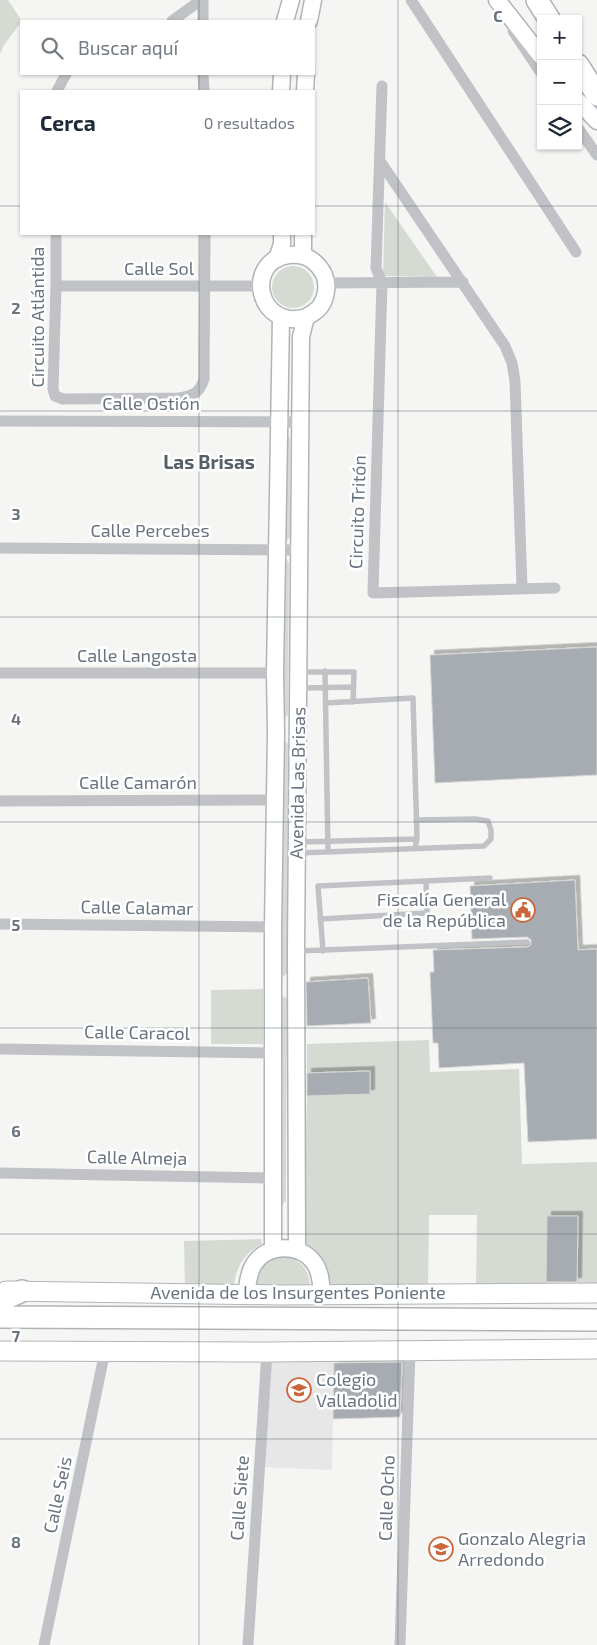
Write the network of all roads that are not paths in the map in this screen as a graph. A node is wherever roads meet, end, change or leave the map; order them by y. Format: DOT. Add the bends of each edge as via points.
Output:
graph roads {
  1 [pos="202,0"];
  2 [pos="290,0"];
  3 [pos="313,0"];
  4 [pos="411,0"];
  5 [pos="537,0"];
  6 [pos="499,3"];
  7 [pos="546,15"];
  8 [pos="173,20"];
  9 [pos="203,20"];
  10 [pos="285,20"];
  11 [pos="309,20"];
  12 [pos="537,51"];
  13 [pos="537,67"];
  14 [pos="582,71"];
  15 [pos="65,75"];
  16 [pos="203,75"];
  17 [pos="282,75"];
  18 [pos="306,75"];
  19 [pos="382,86"];
  20 [pos="58,90"];
  21 [pos="204,90"];
  22 [pos="281,90"];
  23 [pos="305,90"];
  24 [pos="597,95"];
  25 [pos="582,105"];
  26 [pos="597,121"];
  27 [pos="582,134"];
  28 [pos="597,155"];
  29 [pos="380,161"];
  30 [pos="56,235"];
  31 [pos="205,235"];
  32 [pos="282,235"];
  33 [pos="303,235"];
  34 [pos="576,252"];
  35 [pos="303,256"];
  36 [pos="278,258"];
  37 [pos="463,282"];
  38 [pos="326,283"];
  39 [pos="382,283"];
  40 [pos="56,286"];
  41 [pos="204,286"];
  42 [pos="261,286"];
  43 [pos="281,317"];
  44 [pos="307,317"];
  45 [pos="0,421"];
  46 [pos="280,421"];
  47 [pos="301,422"];
  48 [pos="0,548"];
  49 [pos="278,549"];
  50 [pos="300,550"];
  51 [pos="522,588"];
  52 [pos="555,588"];
  53 [pos="325,671"];
  54 [pos="0,673"];
  55 [pos="275,673"];
  56 [pos="299,680"];
  57 [pos="326,687"];
  58 [pos="353,687"];
  59 [pos="353,702"];
  60 [pos="326,703"];
  61 [pos="276,733"];
  62 [pos="298,734"];
  63 [pos="276,800"];
  64 [pos="0,801"];
  65 [pos="416,820"];
  66 [pos="388,839"];
  67 [pos="417,839"];
  68 [pos="328,841"];
  69 [pos="357,842"];
  70 [pos="297,847"];
  71 [pos="415,848"];
  72 [pos="388,850"];
  73 [pos="357,851"];
  74 [pos="328,852"];
  75 [pos="490,878"];
  76 [pos="426,881"];
  77 [pos="320,919"];
  78 [pos="0,924"];
  79 [pos="273,927"];
  80 [pos="526,942"];
  81 [pos="296,951"];
  82 [pos="323,951"];
  83 [pos="0,1049"];
  84 [pos="273,1053"];
  85 [pos="0,1173"];
  86 [pos="274,1178"];
  87 [pos="273,1213"];
  88 [pos="297,1213"];
  89 [pos="273,1250"];
  90 [pos="297,1250"];
  91 [pos="0,1291"];
  92 [pos="22,1291"];
  93 [pos="597,1293"];
  94 [pos="246,1294"];
  95 [pos="322,1294"];
  96 [pos="0,1301"];
  97 [pos="0,1317"];
  98 [pos="597,1320"];
  99 [pos="597,1349"];
  100 [pos="0,1351"];
  101 [pos="105,1351"];
  102 [pos="410,1351"];
  103 [pos="267,1352"];
  104 [pos="44,1645"];
  105 [pos="248,1645"];
  106 [pos="400,1645"];
  1 -- 8 [label="street"];
  1 -- 9 [label="street"];
  2 -- 10 [label="street"];
  3 -- 11 [label="street"];
  4 -- 34 [label="street"];
  5 -- 7 [label="highway"];
  6 -- 12 [label="street"];
  6 -- 13 [label="street" via="505,20"];
  14 -- 24 [label="highway"];
  15 -- 20 [label="street"];
  16 -- 21 [label="street"];
  17 -- 22 [label="street"];
  18 -- 23 [label="street"];
  19 -- 29 [label="street, Circuito Tritón"];
  25 -- 26 [label="street"];
  27 -- 28 [label="street"];
  29 -- 37 [label="street"];
  29 -- 39 [label="street, Circuito Tritón" via="376,268"];
  30 -- 40 [label="street, Circuito Atlántida"];
  31 -- 41 [label="street, Circuito Atlántida"];
  32 -- 36 [label="street"];
  33 -- 35 [label="street"];
  35 -- 36 [label="street"];
  35 -- 38 [label="street" via="320,267"];
  36 -- 42 [label="street" via="264,273"];
  37 -- 39 [label="street"];
  37 -- 51 [label="street" via="505,346 512,363"];
  38 -- 39 [label="street"];
  38 -- 44 [label="street, Avenida Las Brisas" via="322,304"];
  39 -- 51 [label="street, Circuito Tritón" via="373,593"];
  40 -- 41 [label="street, Calle Sol"];
  40 -- 41 [label="street, Circuito Atlántida" via="53,389 55,396 63,399 178,398 195,394 204,379"];
  41 -- 42 [label="street, Calle Sol"];
  42 -- 43 [label="street" via="266,305"];
  43 -- 44 [label="street" via="294,320"];
  43 -- 46 [label="street, Avenida Las Brisas"];
  44 -- 47 [label="street, Avenida Las Brisas" via="301,336"];
  45 -- 46 [label="street, Calle Ostión"];
  46 -- 47 [label="street, Calle Ostión"];
  46 -- 49 [label="street, Avenida Las Brisas"];
  47 -- 50 [label="street, Avenida Las Brisas"];
  48 -- 49 [label="street, Calle Percebes"];
  49 -- 50 [label="street, Calle Percebes"];
  49 -- 55 [label="street, Avenida Las Brisas"];
  50 -- 56 [label="street, Avenida Las Brisas"];
  51 -- 52 [label="street, Circuito Tritón"];
  53 -- 56 [label="lane"];
  53 -- 57 [label="lane"];
  53 -- 58 [label="lane" via="354,672"];
  54 -- 55 [label="street, Calle Langosta"];
  55 -- 61 [label="street, Avenida Las Brisas"];
  56 -- 57 [label="lane"];
  56 -- 62 [label="street, Avenida Las Brisas"];
  57 -- 58 [label="lane"];
  57 -- 60 [label="lane"];
  58 -- 59 [label="lane"];
  59 -- 60 [label="lane"];
  59 -- 65 [label="lane" via="413,698"];
  60 -- 68 [label="lane"];
  61 -- 62 [label="street"];
  61 -- 63 [label="street, Avenida Las Brisas"];
  62 -- 70 [label="street, Avenida Las Brisas"];
  63 -- 64 [label="street, Calle Camarón"];
  63 -- 79 [label="street, Avenida Las Brisas"];
  65 -- 67 [label="lane"];
  65 -- 71 [label="lane" via="475,818 488,821 491,830 490,839 484,846"];
  66 -- 67 [label="lane"];
  66 -- 69 [label="lane"];
  66 -- 72 [label="lane"];
  67 -- 71 [label="lane"];
  68 -- 69 [label="lane"];
  68 -- 70 [label="lane"];
  68 -- 74 [label="lane"];
  69 -- 73 [label="lane"];
  70 -- 74 [label="lane"];
  70 -- 81 [label="street, Avenida Las Brisas"];
  71 -- 72 [label="lane"];
  72 -- 73 [label="lane"];
  73 -- 74 [label="lane"];
  75 -- 76 [label="lane"];
  76 -- 77 [label="lane" via="427,913"];
  76 -- 77 [label="lane" via="318,886"];
  77 -- 82 [label="lane"];
  78 -- 79 [label="street, Calle Calamar"];
  79 -- 84 [label="street, Avenida Las Brisas"];
  80 -- 82 [label="lane"];
  81 -- 82 [label="lane"];
  81 -- 88 [label="street, Avenida Las Brisas"];
  83 -- 84 [label="street, Calle Caracol"];
  84 -- 86 [label="street, Avenida Las Brisas"];
  85 -- 86 [label="street, Calle Almeja"];
  86 -- 87 [label="street, Avenida Las Brisas"];
  87 -- 88 [label="street"];
  87 -- 89 [label="street, Avenida Las Brisas"];
  88 -- 90 [label="street, Avenida Las Brisas"];
  89 -- 90 [label="street"];
  89 -- 94 [label="street" via="254,1264"];
  90 -- 95 [label="street" via="315,1264"];
  91 -- 92 [label="main road, Avenida de los Insurgentes Poniente"];
  92 -- 94 [label="main road, Avenida de los Insurgentes Poniente"];
  92 -- 96 [label="highway"];
  93 -- 95 [label="main road, Avenida de los Insurgentes Poniente"];
  94 -- 95 [label="main road, Avenida de los Insurgentes Poniente"];
  97 -- 98 [label="highway, Avenida de los Insurgentes Poniente"];
  99 -- 102 [label="main road"];
  100 -- 101 [label="main road"];
  101 -- 103 [label="main road"];
  101 -- 104 [label="street, Calle Seis"];
  102 -- 103 [label="main road"];
  102 -- 106 [label="street, Calle Ocho"];
  103 -- 105 [label="street, Calle Siete"];
}
